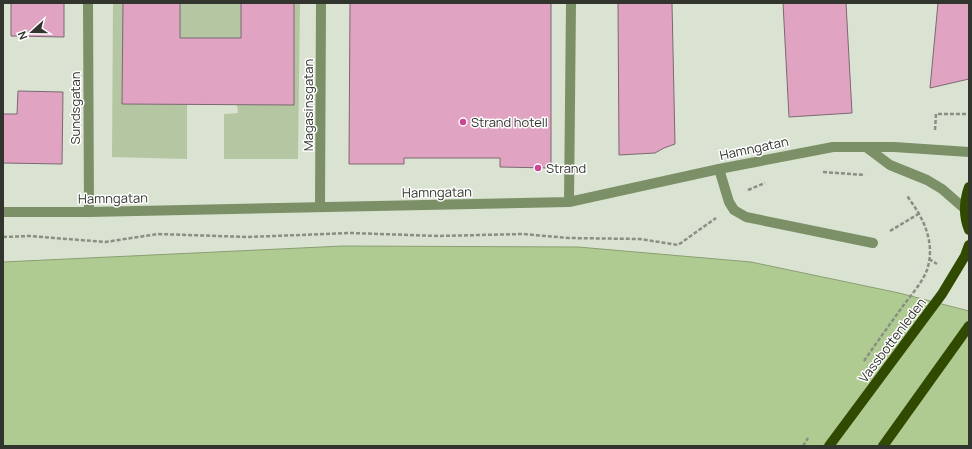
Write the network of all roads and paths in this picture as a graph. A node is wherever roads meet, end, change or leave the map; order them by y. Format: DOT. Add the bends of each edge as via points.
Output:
graph roads {
  1 [pos="88,3"];
  2 [pos="322,3"];
  3 [pos="571,3"];
  4 [pos="866,147"];
  5 [pos="969,152"];
  6 [pos="719,169"];
  7 [pos="822,172"];
  8 [pos="865,175"];
  9 [pos="768,182"];
  10 [pos="969,187"];
  11 [pos="569,202"];
  12 [pos="731,206"];
  13 [pos="320,207"];
  14 [pos="917,208"];
  15 [pos="965,209"];
  16 [pos="3,212"];
  17 [pos="89,212"];
  18 [pos="920,213"];
  19 [pos="900,224"];
  20 [pos="969,230"];
  21 [pos="3,237"];
  22 [pos="873,243"];
  23 [pos="969,245"];
  24 [pos="916,287"];
  25 [pos="969,326"];
  26 [pos="829,446"];
  27 [pos="883,446"];
  1 -- 17 [label="street, Sundsgatan"];
  2 -- 13 [label="street, Magasinsgatan"];
  3 -- 11 [label="street"];
  4 -- 5 [label="street, Hamngatan" via="894,146"];
  4 -- 6 [label="street, Hamngatan" via="832,147"];
  4 -- 15 [label="street" via="890,165 942,189"];
  6 -- 11 [label="street, Hamngatan"];
  6 -- 12 [label="street"];
  7 -- 8 [label="path"];
  9 -- 12 [label="path" via="750,188"];
  10 -- 15 [label="main road"];
  11 -- 13 [label="street, Hamngatan"];
  12 -- 21 [label="path" via="678,244 640,239 568,238 523,234 438,236 351,233 248,237 158,234 105,242 30,236"];
  12 -- 22 [label="street" via="746,217"];
  13 -- 17 [label="street, Hamngatan"];
  14 -- 18 [label="path"];
  15 -- 20 [label="main road"];
  16 -- 17 [label="street, Hamngatan"];
  18 -- 19 [label="path"];
  18 -- 24 [label="path" via="928,232 930,247 927,270"];
  23 -- 26 [label="main road, Vassbottenleden" via="942,294"];
  25 -- 27 [label="main road"];
}
